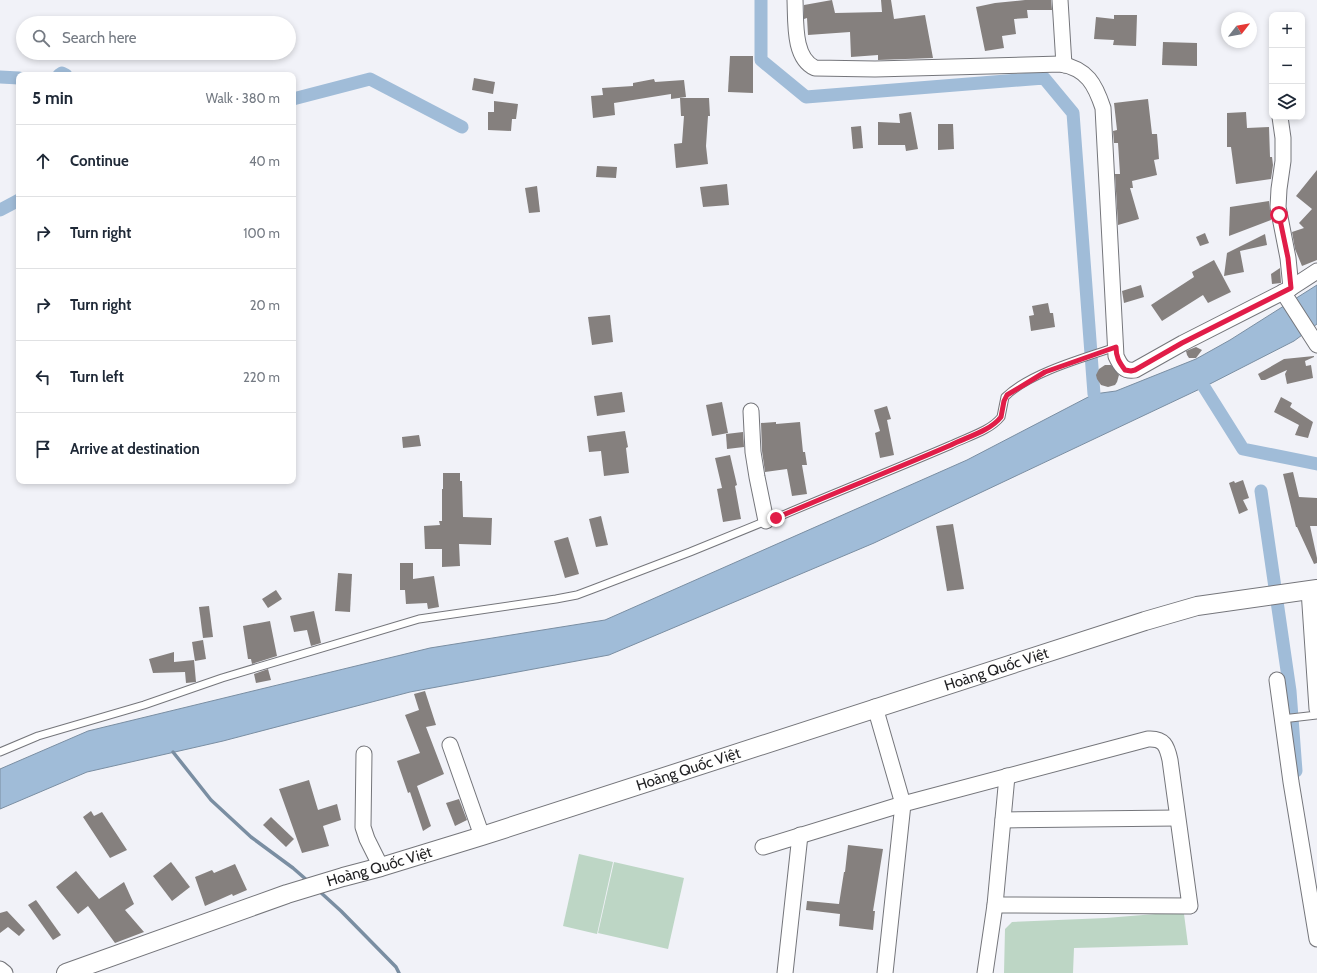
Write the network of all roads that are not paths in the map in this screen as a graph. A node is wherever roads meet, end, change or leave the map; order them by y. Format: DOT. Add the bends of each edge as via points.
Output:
graph roads {
  1 [pos="795,0"];
  2 [pos="1060,0"];
  3 [pos="1064,65"];
  4 [pos="1280,120"];
  5 [pos="1317,271"];
  6 [pos="1287,293"];
  7 [pos="1317,345"];
  8 [pos="1116,347"];
  9 [pos="751,411"];
  10 [pos="766,521"];
  11 [pos="1309,590"];
  12 [pos="1277,680"];
  13 [pos="875,707"];
  14 [pos="1316,713"];
  15 [pos="1285,719"];
  16 [pos="450,745"];
  17 [pos="0,752"];
  18 [pos="364,754"];
  19 [pos="1007,776"];
  20 [pos="903,804"];
  21 [pos="1177,818"];
  22 [pos="1003,820"];
  23 [pos="800,835"];
  24 [pos="482,836"];
  25 [pos="763,847"];
  26 [pos="381,868"];
  27 [pos="995,905"];
  28 [pos="1317,940"];
  29 [pos="0,969"];
  30 [pos="5,973"];
  31 [pos="66,973"];
  32 [pos="785,973"];
  33 [pos="885,973"];
  34 [pos="985,973"];
  1 -- 3 [label="street" via="799,48 802,58 815,68"];
  2 -- 3 [label="street"];
  3 -- 8 [label="street" via="1075,67 1089,78 1096,88 1103,108"];
  4 -- 6 [label="street" via="1283,161 1278,207 1288,258"];
  5 -- 6 [label="street"];
  6 -- 7 [label="street"];
  6 -- 8 [label="street" via="1182,343 1135,370 1125,370 1119,363"];
  8 -- 10 [label="lane" via="1045,372 1014,390 1004,397 1001,417 987,428"];
  9 -- 10 [label="street" via="753,452"];
  10 -- 17 [label="lane" via="577,595 419,620 222,678 144,705 38,736"];
  11 -- 13 [label="street, Hoàng Quốc Việt" via="1197,606"];
  11 -- 14 [label="street"];
  12 -- 15 [label="street"];
  13 -- 20 [label="street"];
  13 -- 24 [label="street, Hoàng Quốc Việt"];
  14 -- 15 [label="lane"];
  15 -- 28 [label="street"];
  16 -- 24 [label="street"];
  18 -- 26 [label="street" via="363,826"];
  19 -- 20 [label="street"];
  19 -- 21 [label="street" via="1156,738 1163,742 1167,749"];
  19 -- 22 [label="street"];
  20 -- 23 [label="street"];
  20 -- 33 [label="street"];
  21 -- 22 [label="street"];
  21 -- 27 [label="street" via="1190,906"];
  22 -- 27 [label="street"];
  23 -- 25 [label="street"];
  23 -- 32 [label="street"];
  24 -- 26 [label="street, Hoàng Quốc Việt"];
  26 -- 31 [label="street, Hoàng Quốc Việt" via="287,894"];
  27 -- 34 [label="street"];
  29 -- 30 [label="street"];
}
